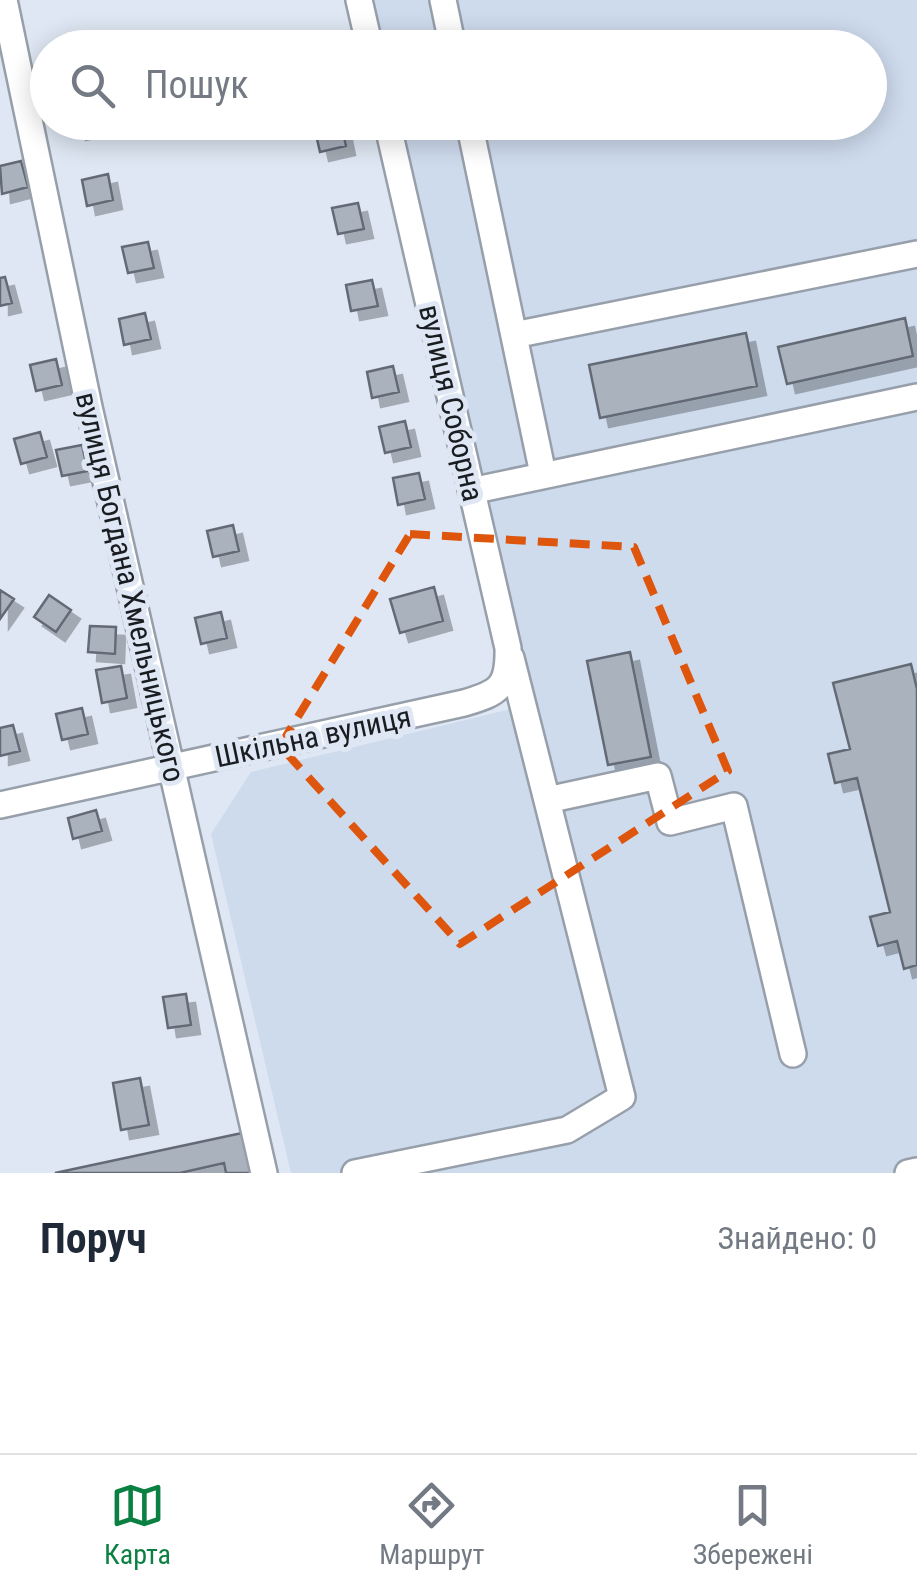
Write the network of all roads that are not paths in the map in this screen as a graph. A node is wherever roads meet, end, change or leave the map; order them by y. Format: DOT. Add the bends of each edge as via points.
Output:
graph roads {
  1 [pos="4,0"];
  2 [pos="359,0"];
  3 [pos="444,0"];
  4 [pos="366,30"];
  5 [pos="450,30"];
  6 [pos="30,124"];
  7 [pos="33,140"];
  8 [pos="390,140"];
  9 [pos="473,140"];
  10 [pos="917,254"];
  11 [pos="514,335"];
  12 [pos="917,397"];
  13 [pos="543,474"];
  14 [pos="472,492"];
  15 [pos="508,648"];
  16 [pos="504,684"];
  17 [pos="171,768"];
  18 [pos="547,800"];
  19 [pos="0,805"];
  20 [pos="794,1054"];
  21 [pos="917,1171"];
  22 [pos="264,1173"];
  23 [pos="355,1173"];
  24 [pos="908,1173"];
  1 -- 6 [label="street, вулиця Богдана Хмельницького"];
  2 -- 4 [label="street"];
  3 -- 5 [label="street"];
  7 -- 17 [label="street, вулиця Богдана Хмельницького"];
  8 -- 14 [label="street, вулиця Соборна"];
  9 -- 11 [label="street"];
  10 -- 11 [label="street"];
  11 -- 13 [label="street"];
  12 -- 13 [label="street"];
  13 -- 14 [label="street"];
  14 -- 15 [label="street, вулиця Соборна"];
  15 -- 16 [label="street, вулиця Соборна"];
  15 -- 18 [label="street"];
  16 -- 17 [label="street, Шкільна вулиця" via="464,703"];
  17 -- 19 [label="street, Шкільна вулиця"];
  17 -- 22 [label="street, вулиця Богдана Хмельницького"];
  18 -- 20 [label="street" via="658,776 670,822 734,806"];
  18 -- 23 [label="street" via="622,1096 567,1130"];
  21 -- 24 [label="street"];
}
